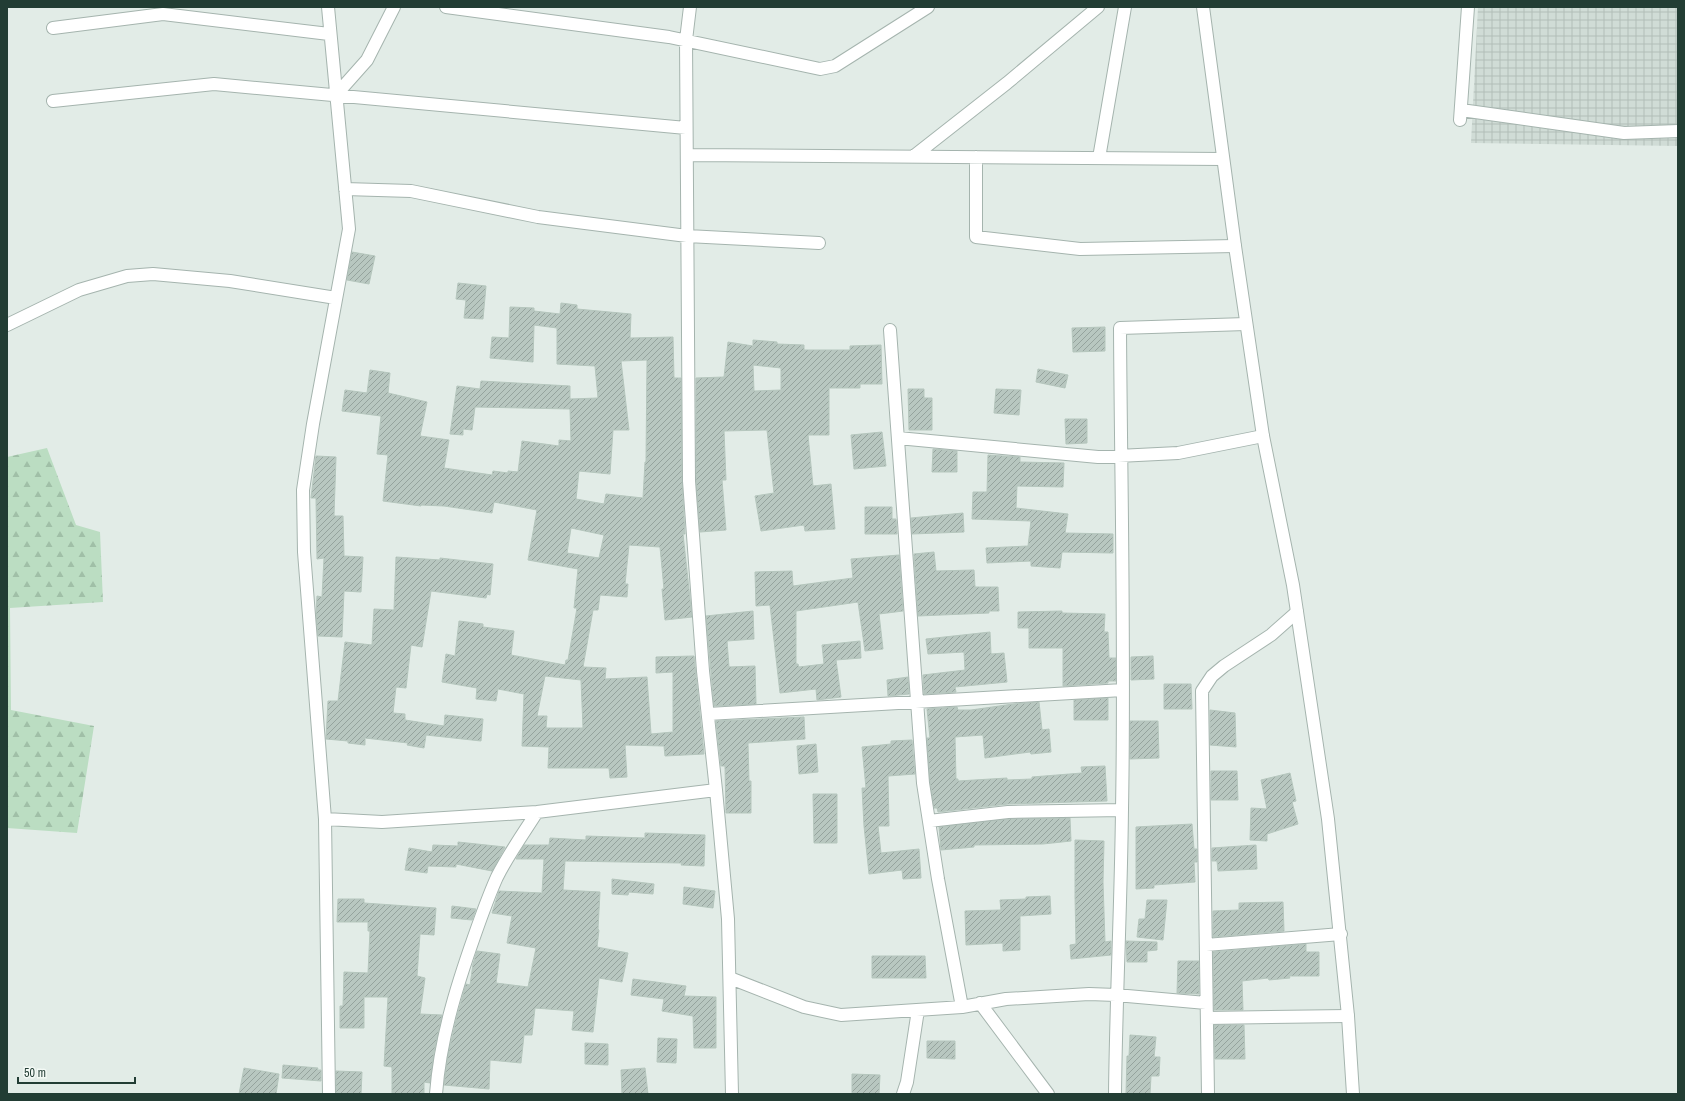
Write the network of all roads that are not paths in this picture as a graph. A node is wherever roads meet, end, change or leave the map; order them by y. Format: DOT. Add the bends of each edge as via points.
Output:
graph roads {
  1 [pos="328,7"];
  2 [pos="394,7"];
  3 [pos="446,7"];
  4 [pos="690,7"];
  5 [pos="928,7"];
  6 [pos="1098,7"];
  7 [pos="1124,7"];
  8 [pos="1202,7"];
  9 [pos="1468,7"];
  10 [pos="53,28"];
  11 [pos="329,34"];
  12 [pos="686,40"];
  13 [pos="335,96"];
  14 [pos="53,101"];
  15 [pos="686,128"];
  16 [pos="1678,131"];
  17 [pos="686,155"];
  18 [pos="914,156"];
  19 [pos="976,157"];
  20 [pos="1099,158"];
  21 [pos="1223,159"];
  22 [pos="345,189"];
  23 [pos="687,236"];
  24 [pos="819,243"];
  25 [pos="1235,246"];
  26 [pos="336,298"];
  27 [pos="1246,324"];
  28 [pos="7,325"];
  29 [pos="890,330"];
  30 [pos="1263,436"];
  31 [pos="898,438"];
  32 [pos="1121,456"];
  33 [pos="1297,612"];
  34 [pos="1123,690"];
  35 [pos="916,702"];
  36 [pos="708,714"];
  37 [pos="716,790"];
  38 [pos="1122,810"];
  39 [pos="537,812"];
  40 [pos="325,819"];
  41 [pos="929,821"];
  42 [pos="1341,934"];
  43 [pos="1206,945"];
  44 [pos="730,978"];
  45 [pos="1116,995"];
  46 [pos="980,1003"];
  47 [pos="1206,1003"];
  48 [pos="962,1007"];
  49 [pos="918,1010"];
  50 [pos="1348,1016"];
  51 [pos="1207,1018"];
  52 [pos="329,1094"];
  53 [pos="436,1094"];
  54 [pos="732,1094"];
  55 [pos="903,1094"];
  56 [pos="1048,1094"];
  57 [pos="1115,1094"];
  58 [pos="1208,1094"];
  59 [pos="1352,1094"];
  1 -- 11 [label="street"];
  2 -- 13 [label="street" via="367,60"];
  3 -- 12 [label="street"];
  4 -- 12 [label="street"];
  5 -- 12 [label="street" via="835,66 820,69"];
  6 -- 18 [label="street"];
  7 -- 20 [label="street"];
  8 -- 21 [label="street"];
  9 -- 16 [label="street" via="1460,115 1624,133"];
  10 -- 11 [label="street" via="163,14"];
  11 -- 13 [label="street"];
  12 -- 15 [label="street"];
  13 -- 14 [label="street" via="214,84"];
  13 -- 15 [label="street"];
  13 -- 22 [label="street"];
  15 -- 17 [label="street"];
  17 -- 18 [label="street"];
  17 -- 23 [label="street"];
  18 -- 19 [label="street"];
  19 -- 20 [label="street"];
  19 -- 25 [label="street" via="976,237 1080,249"];
  20 -- 21 [label="street"];
  21 -- 25 [label="street"];
  22 -- 23 [label="street" via="411,191 538,217"];
  22 -- 26 [label="street" via="349,229"];
  23 -- 24 [label="street"];
  23 -- 36 [label="street" via="689,481"];
  25 -- 27 [label="street"];
  26 -- 28 [label="street" via="230,280 153,274 127,276 79,290"];
  26 -- 40 [label="street" via="303,490 304,552"];
  27 -- 30 [label="street"];
  27 -- 32 [label="street" via="1120,328"];
  29 -- 31 [label="street"];
  30 -- 32 [label="street" via="1178,453"];
  30 -- 33 [label="street"];
  31 -- 32 [label="street" via="1098,457"];
  31 -- 35 [label="street"];
  32 -- 34 [label="street"];
  33 -- 42 [label="street" via="1328,819"];
  33 -- 43 [label="street" via="1271,635 1224,666 1212,676 1202,691"];
  34 -- 35 [label="street"];
  34 -- 38 [label="street"];
  35 -- 36 [label="street"];
  35 -- 41 [label="street"];
  36 -- 37 [label="street"];
  37 -- 39 [label="street"];
  37 -- 44 [label="street" via="728,919"];
  38 -- 41 [label="street" via="1008,812"];
  38 -- 45 [label="street"];
  39 -- 40 [label="street" via="382,822"];
  39 -- 53 [label="street" via="497,878 466,959 438,1064"];
  40 -- 52 [label="street"];
  41 -- 48 [label="street"];
  42 -- 43 [label="street"];
  42 -- 50 [label="street"];
  43 -- 47 [label="street"];
  44 -- 49 [label="street" via="804,1007 841,1015"];
  44 -- 54 [label="street"];
  45 -- 46 [label="street" via="1089,994"];
  45 -- 47 [label="street"];
  45 -- 57 [label="street"];
  46 -- 48 [label="street"];
  46 -- 56 [label="street"];
  47 -- 51 [label="street"];
  48 -- 49 [label="street"];
  49 -- 55 [label="street"];
  50 -- 51 [label="street"];
  50 -- 59 [label="street"];
  51 -- 58 [label="street"];
}
